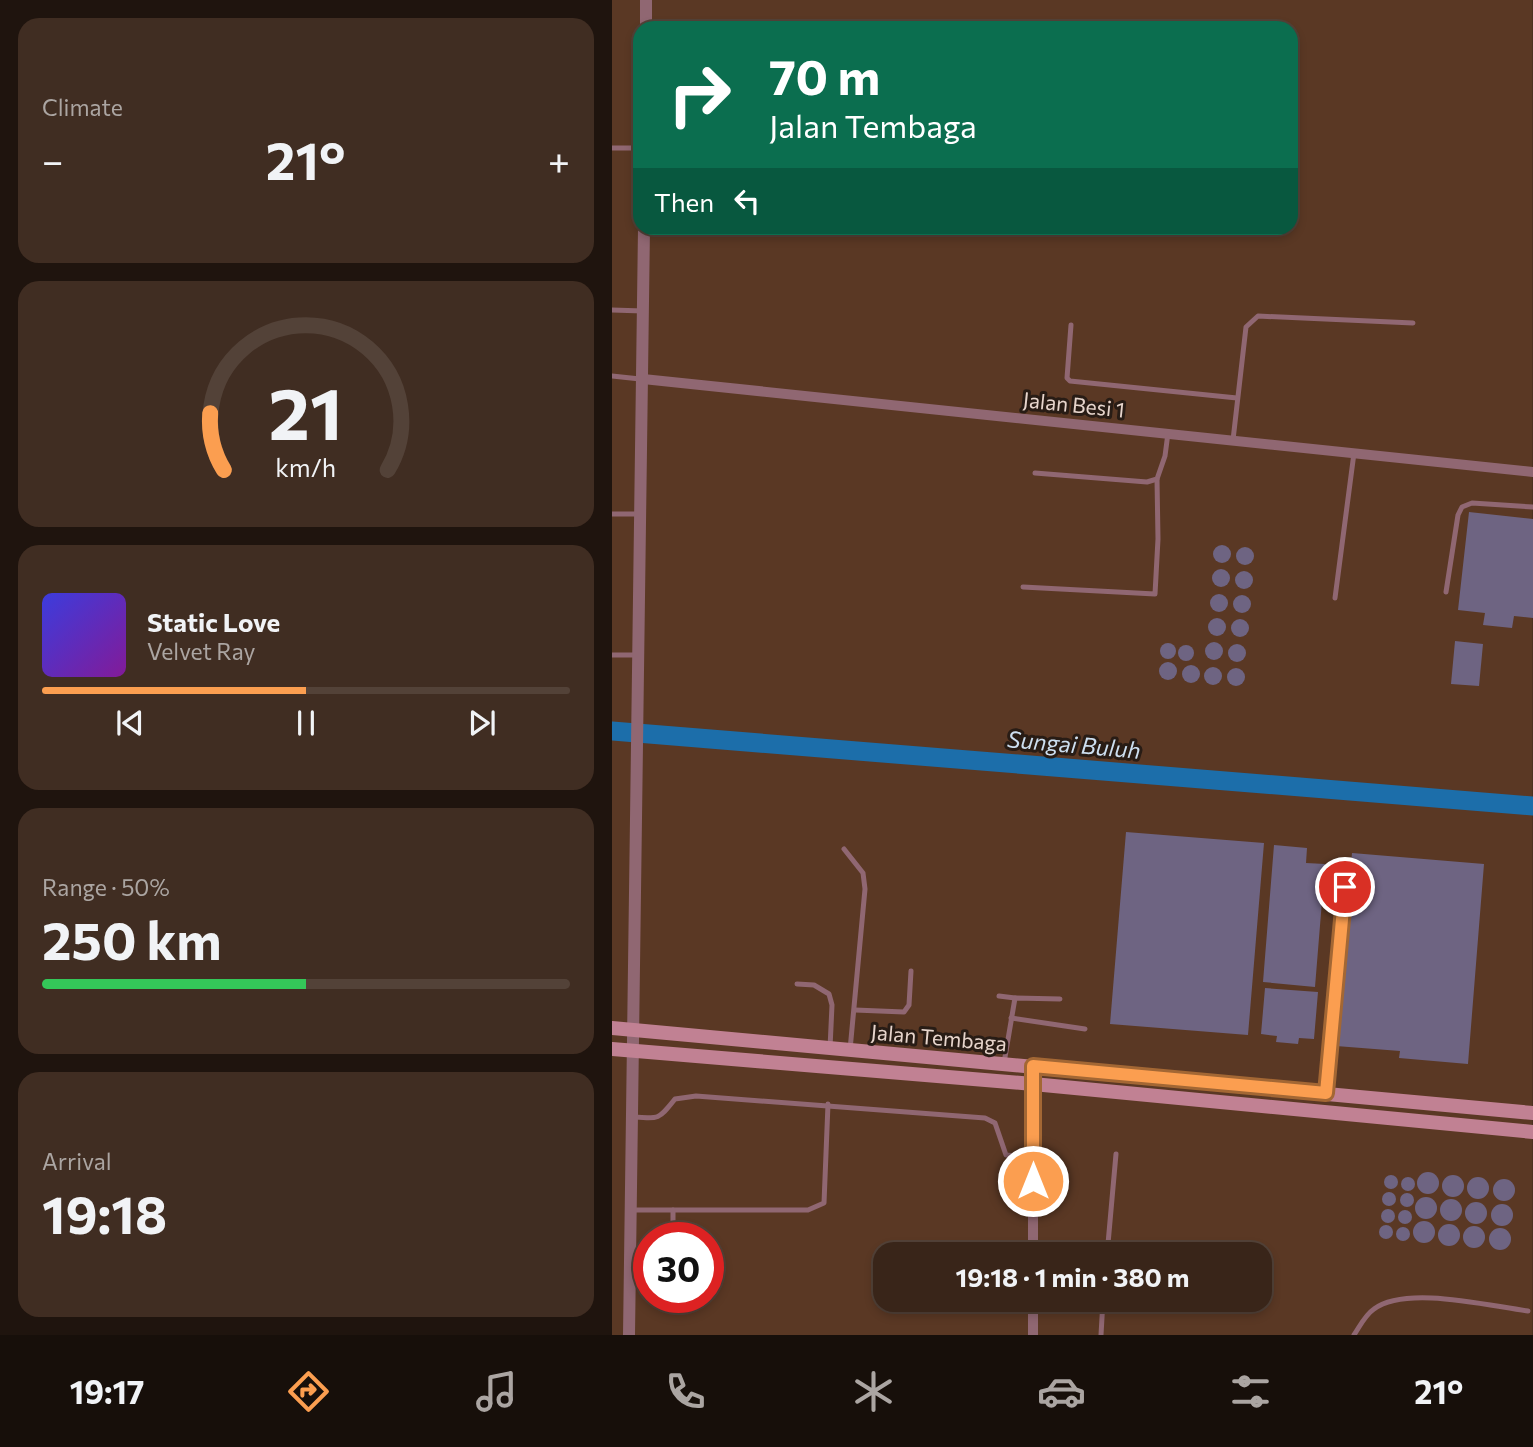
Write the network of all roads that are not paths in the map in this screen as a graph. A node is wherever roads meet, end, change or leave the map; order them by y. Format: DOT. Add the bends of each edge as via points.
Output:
graph roads {
  1 [pos="646,0"];
  2 [pos="646,21"];
  3 [pos="612,148"];
  4 [pos="633,148"];
  5 [pos="644,235"];
  6 [pos="612,310"];
  7 [pos="643,311"];
  8 [pos="1413,323"];
  9 [pos="1071,325"];
  10 [pos="612,376"];
  11 [pos="643,379"];
  12 [pos="1237,398"];
  13 [pos="1168,433"];
  14 [pos="1233,439"];
  15 [pos="1354,453"];
  16 [pos="1532,472"];
  17 [pos="1035,473"];
  18 [pos="1157,480"];
  19 [pos="1532,507"];
  20 [pos="612,514"];
  21 [pos="641,514"];
  22 [pos="1023,587"];
  23 [pos="1446,592"];
  24 [pos="1335,598"];
  25 [pos="612,655"];
  26 [pos="639,655"];
  27 [pos="844,849"];
  28 [pos="1345,887"];
  29 [pos="911,971"];
  30 [pos="796,984"];
  31 [pos="999,996"];
  32 [pos="1015,998"];
  33 [pos="1060,999"];
  34 [pos="855,1010"];
  35 [pos="1011,1018"];
  36 [pos="612,1028"];
  37 [pos="1085,1029"];
  38 [pos="635,1030"];
  39 [pos="830,1048"];
  40 [pos="612,1049"];
  41 [pos="850,1050"];
  42 [pos="635,1052"];
  43 [pos="1004,1063"];
  44 [pos="1033,1066"];
  45 [pos="1033,1084"];
  46 [pos="1326,1093"];
  47 [pos="828,1104"];
  48 [pos="1532,1112"];
  49 [pos="634,1117"];
  50 [pos="1532,1132"];
  51 [pos="1115,1154"];
  52 [pos="1033,1157"];
  53 [pos="633,1210"];
  54 [pos="673,1210"];
  55 [pos="673,1222"];
  56 [pos="1033,1242"];
  57 [pos="1108,1242"];
  58 [pos="1528,1311"];
  59 [pos="1033,1312"];
  60 [pos="1102,1312"];
  61 [pos="629,1335"];
  62 [pos="1033,1335"];
  63 [pos="1101,1335"];
  64 [pos="1354,1335"];
  1 -- 2 [label="street"];
  3 -- 4 [label="lane"];
  5 -- 7 [label="street"];
  6 -- 7 [label="lane"];
  7 -- 11 [label="street"];
  8 -- 12 [label="lane" via="1258,316 1246,327"];
  9 -- 12 [label="lane" via="1070,381"];
  10 -- 11 [label="lane, Jalan Besi 1"];
  11 -- 13 [label="street, Jalan Besi 1"];
  11 -- 21 [label="street"];
  12 -- 14 [label="lane"];
  13 -- 14 [label="street, Jalan Besi 1"];
  13 -- 18 [label="lane"];
  14 -- 15 [label="street, Jalan Besi 1"];
  15 -- 16 [label="street, Jalan Besi 1"];
  15 -- 24 [label="lane"];
  17 -- 18 [label="lane"];
  18 -- 22 [label="lane" via="1155,594"];
  19 -- 23 [label="lane" via="1472,503 1462,507"];
  20 -- 21 [label="lane"];
  21 -- 26 [label="street"];
  25 -- 26 [label="lane"];
  26 -- 38 [label="street"];
  27 -- 34 [label="lane" via="863,873 865,890"];
  28 -- 46 [label="lane"];
  29 -- 34 [label="lane" via="909,1005 904,1012"];
  30 -- 39 [label="lane" via="814,985 829,994"];
  31 -- 32 [label="lane"];
  32 -- 33 [label="lane"];
  32 -- 35 [label="lane"];
  34 -- 41 [label="lane"];
  35 -- 37 [label="lane"];
  35 -- 43 [label="lane"];
  36 -- 38 [label="main road, Jalan Tembaga"];
  38 -- 39 [label="main road, Jalan Tembaga"];
  38 -- 42 [label="street"];
  39 -- 41 [label="main road, Jalan Tembaga"];
  40 -- 42 [label="main road, Jalan Tembaga"];
  41 -- 43 [label="main road, Jalan Tembaga"];
  42 -- 45 [label="main road, Jalan Tembaga"];
  42 -- 49 [label="street"];
  43 -- 44 [label="main road, Jalan Tembaga"];
  44 -- 45 [label="street"];
  44 -- 46 [label="main road, Jalan Tembaga"];
  45 -- 50 [label="main road, Jalan Tembaga"];
  45 -- 52 [label="street"];
  46 -- 48 [label="main road, Jalan Tembaga"];
  47 -- 49 [label="lane" via="682,1097 657,1119"];
  47 -- 52 [label="lane" via="985,1118 995,1123 1006,1155"];
  47 -- 54 [label="lane" via="824,1203 820,1207"];
  49 -- 53 [label="street"];
  51 -- 57 [label="lane"];
  52 -- 56 [label="street"];
  53 -- 54 [label="lane"];
  53 -- 61 [label="street"];
  54 -- 55 [label="lane"];
  58 -- 64 [label="lane" via="1420,1298 1393,1300 1374,1309"];
  59 -- 62 [label="street"];
  60 -- 63 [label="lane"];
}
